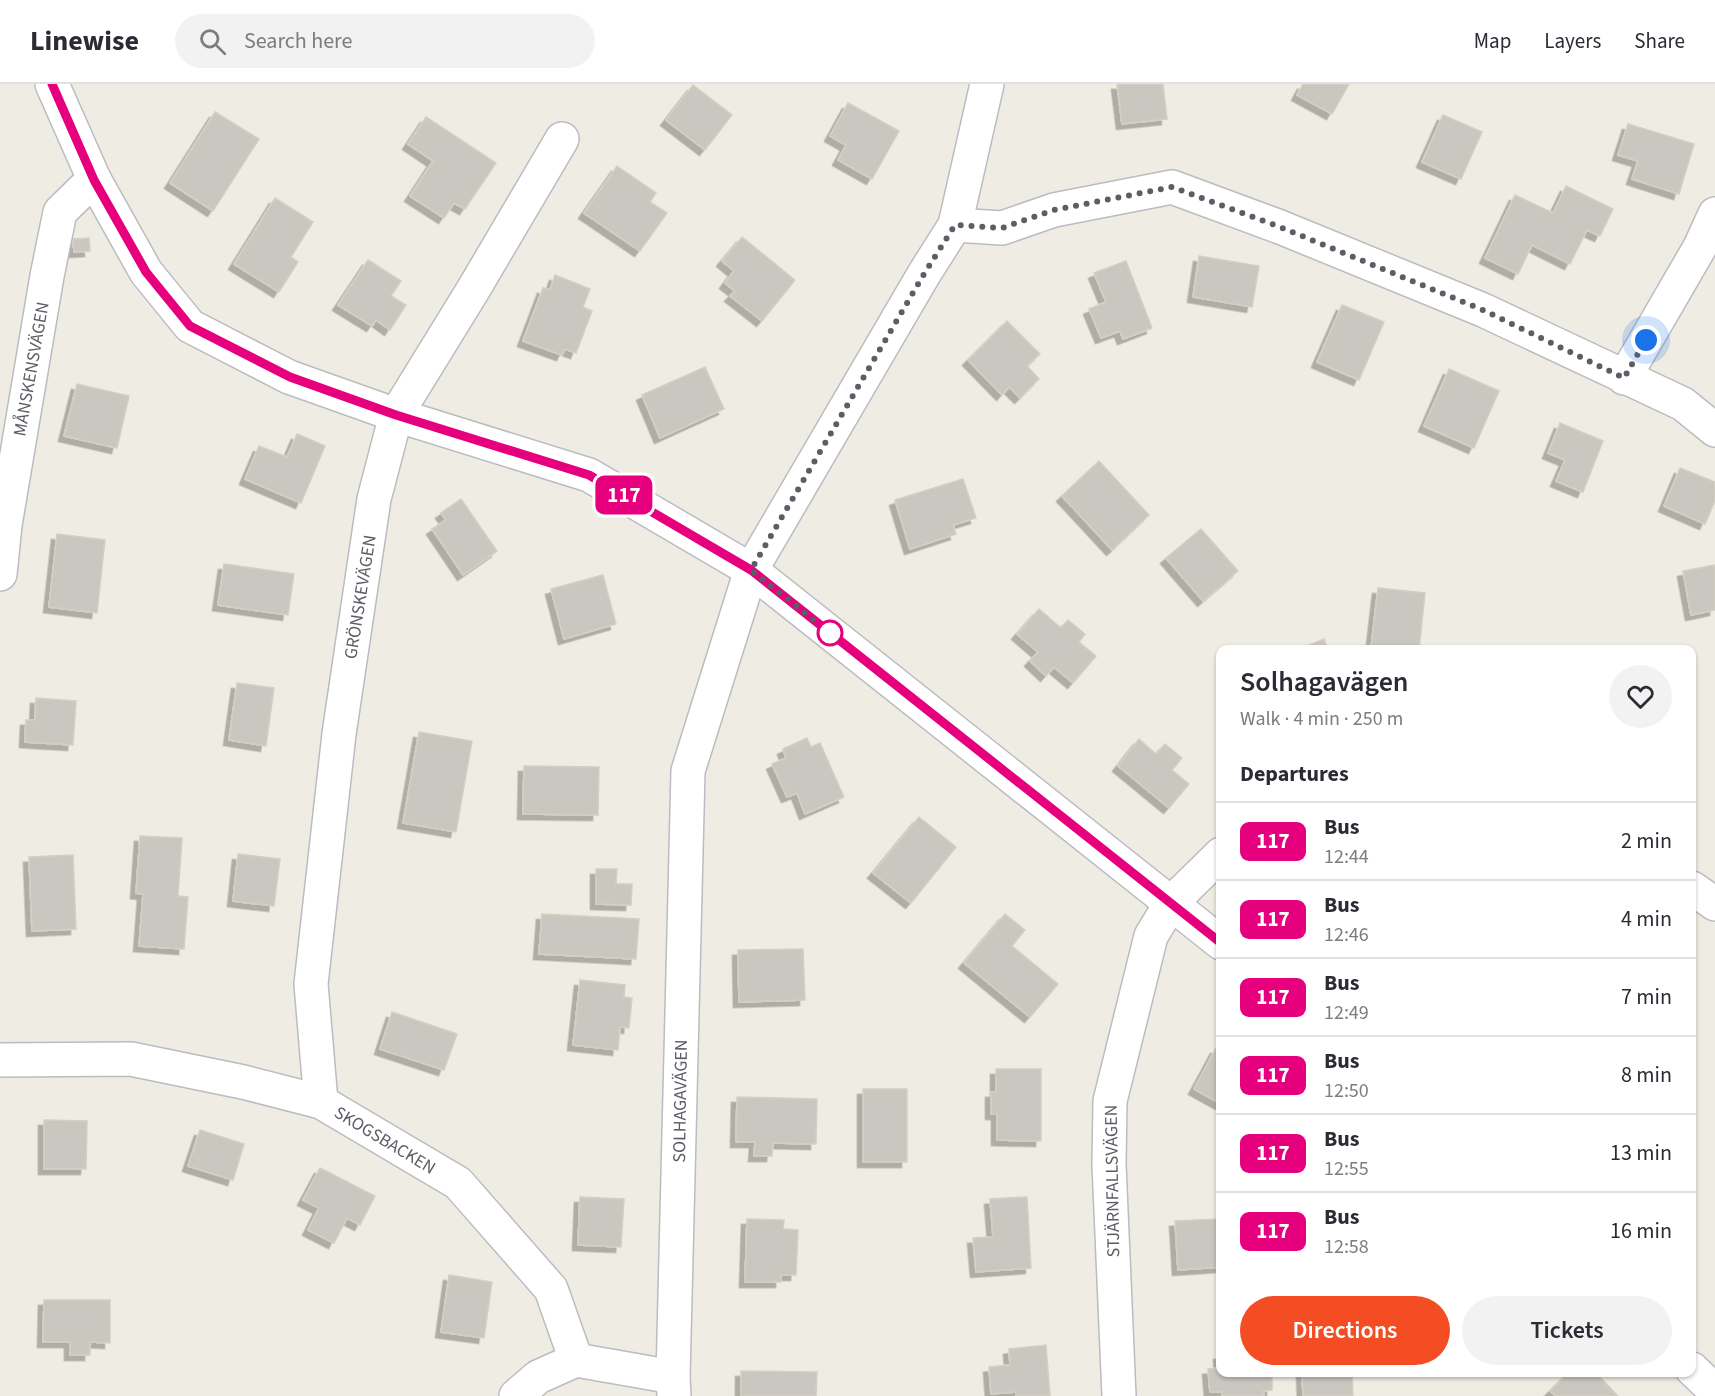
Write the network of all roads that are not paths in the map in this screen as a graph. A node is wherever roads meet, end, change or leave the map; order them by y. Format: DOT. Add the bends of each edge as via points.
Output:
graph roads {
  1 [pos="52,84"];
  2 [pos="987,84"];
  3 [pos="562,139"];
  4 [pos="94,180"];
  5 [pos="1715,214"];
  6 [pos="955,225"];
  7 [pos="1624,378"];
  8 [pos="396,415"];
  9 [pos="1715,430"];
  10 [pos="2,524"];
  11 [pos="751,570"];
  12 [pos="0,574"];
  13 [pos="1216,859"];
  14 [pos="1696,891"];
  15 [pos="1171,903"];
  16 [pos="1715,904"];
  17 [pos="1216,939"];
  18 [pos="0,1060"];
  19 [pos="321,1102"];
  20 [pos="576,1360"];
  21 [pos="1696,1373"];
  22 [pos="674,1387"];
  23 [pos="1715,1391"];
  24 [pos="516,1396"];
  25 [pos="1119,1396"];
  1 -- 4 [label="street"];
  2 -- 6 [label="street, SOLHAGAVÄGEN"];
  3 -- 8 [label="street, GRÖNSKEVÄGEN"];
  4 -- 8 [label="street" via="146,272 190,326 290,377"];
  4 -- 10 [label="street, MÅNSKENSVÄGEN" via="60,212"];
  5 -- 7 [label="street"];
  6 -- 7 [label="street" via="1002,228 1054,210 1172,187 1483,310"];
  6 -- 11 [label="street, SOLHAGAVÄGEN"];
  7 -- 9 [label="street" via="1683,404"];
  8 -- 11 [label="street" via="589,475"];
  8 -- 19 [label="street, GRÖNSKEVÄGEN" via="374,499 339,734 311,984"];
  10 -- 12 [label="street, MÅNSKENSVÄGEN"];
  11 -- 15 [label="street"];
  11 -- 22 [label="street, SOLHAGAVÄGEN" via="688,771"];
  13 -- 15 [label="street, STJÄRNFALLSVÄGEN"];
  14 -- 16 [label="street"];
  15 -- 17 [label="street"];
  15 -- 25 [label="street, STJÄRNFALLSVÄGEN" via="1151,936 1110,1101"];
  18 -- 19 [label="street, SKOGSBACKEN" via="131,1059"];
  19 -- 20 [label="street, SKOGSBACKEN" via="458,1183 551,1289"];
  20 -- 22 [label="street"];
  20 -- 24 [label="street" via="538,1377"];
  21 -- 23 [label="street"];
}
